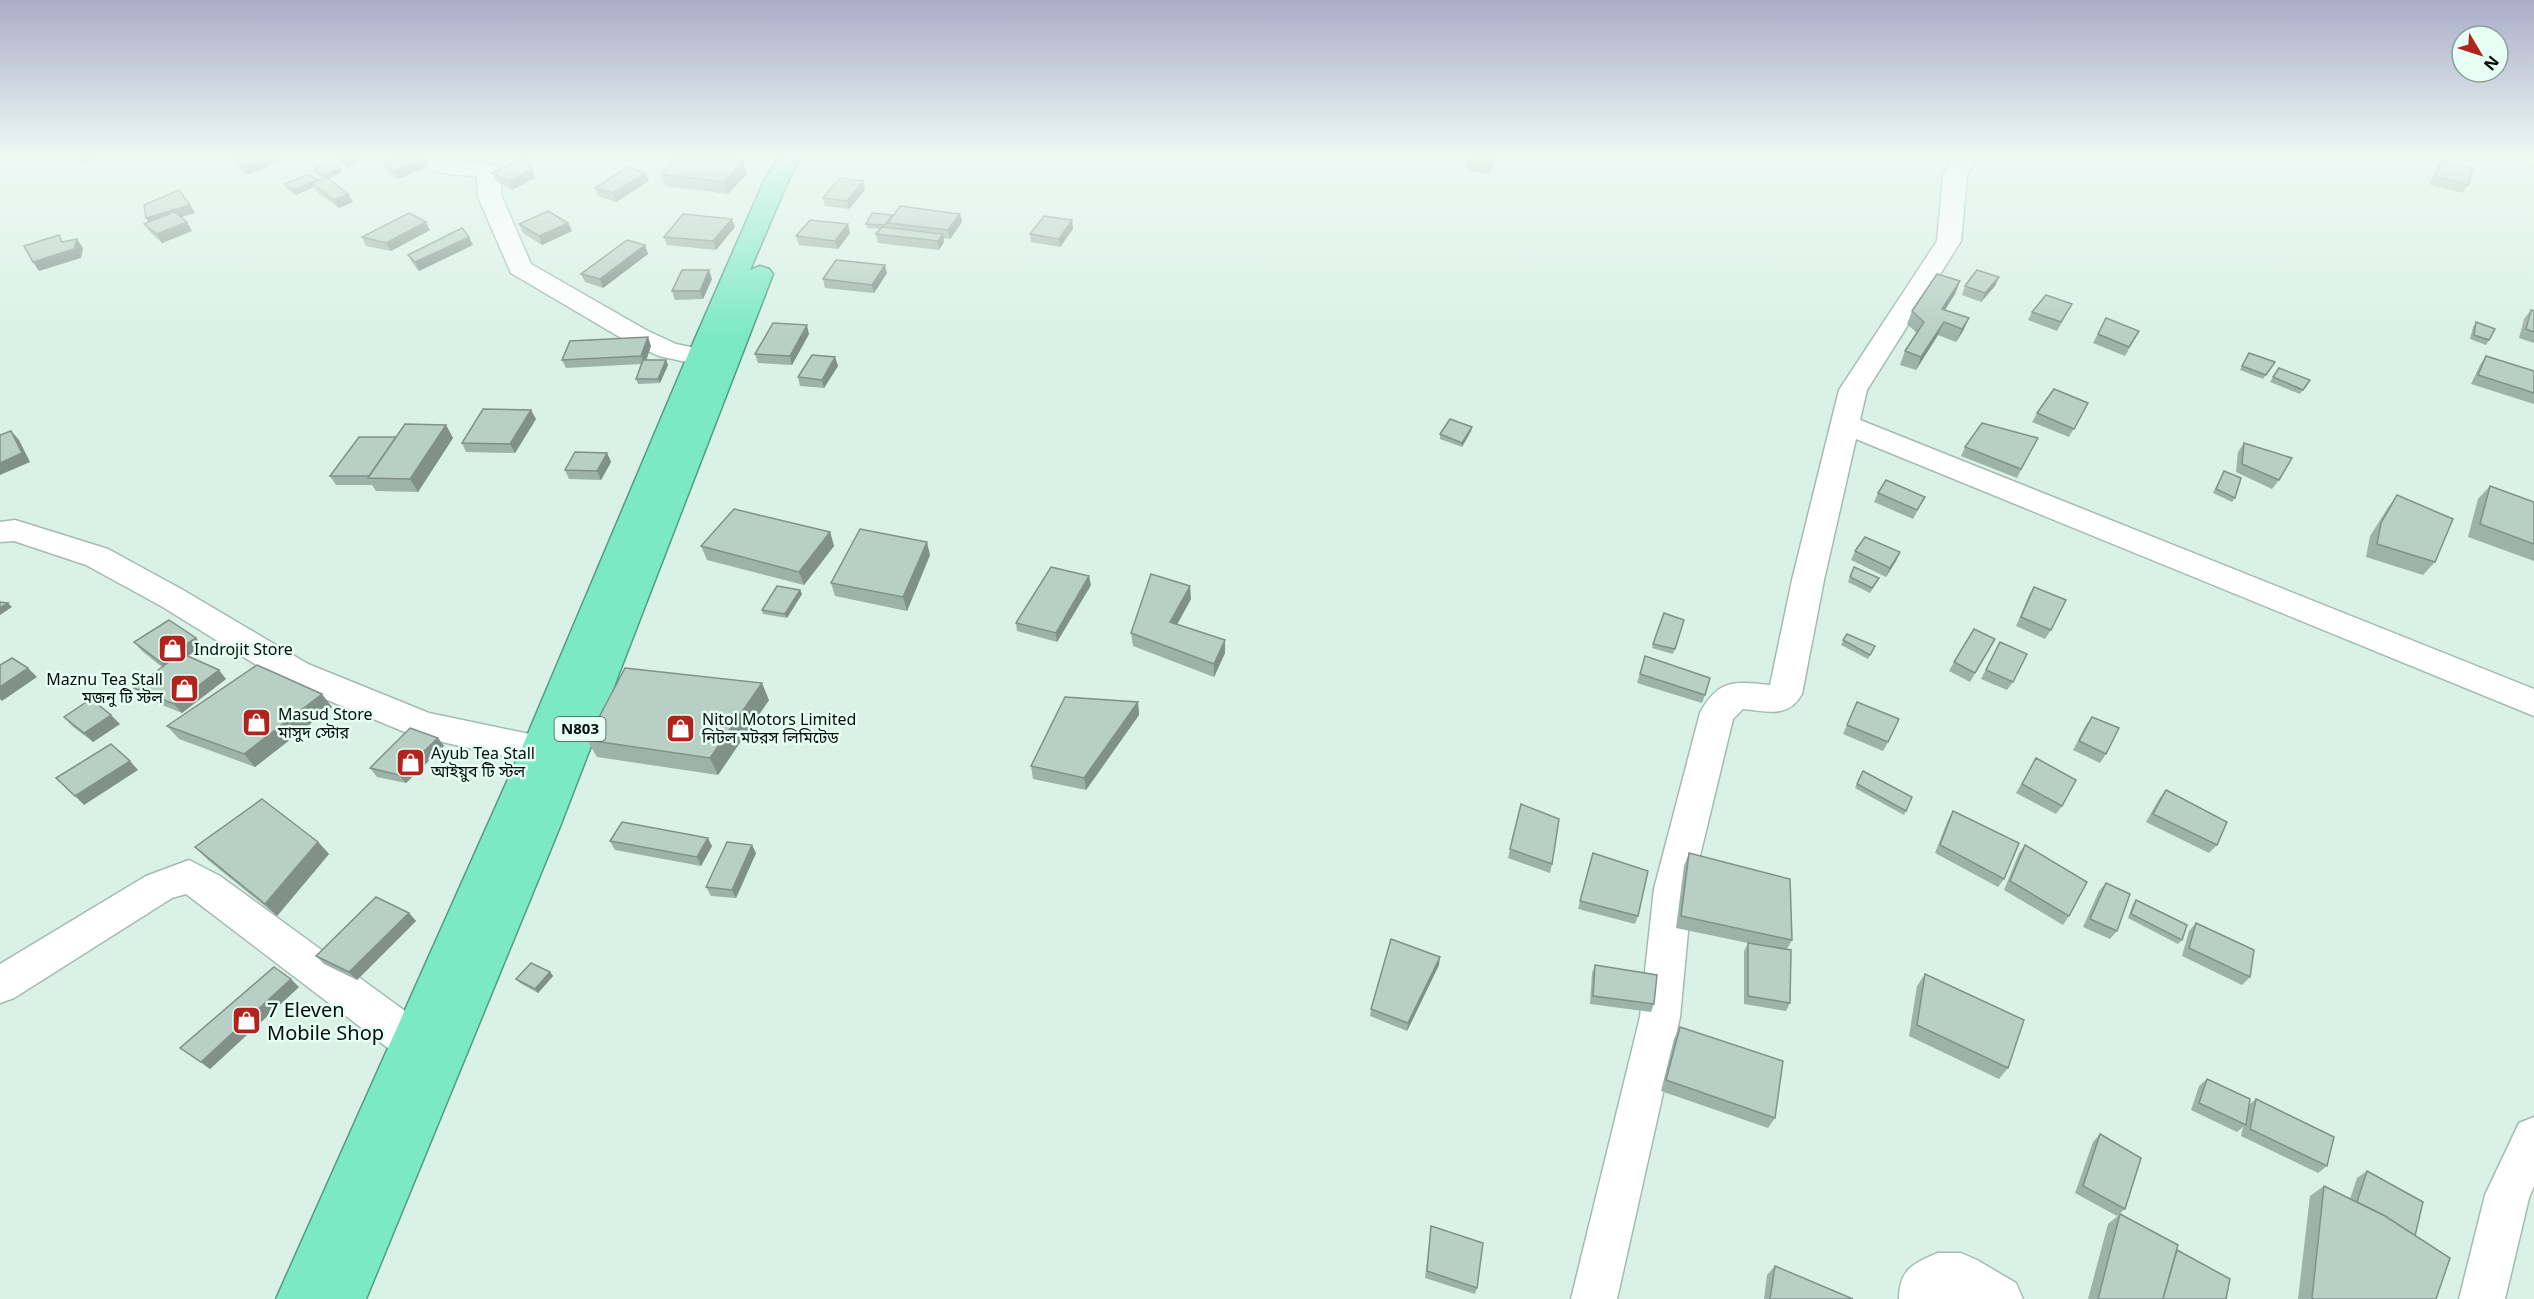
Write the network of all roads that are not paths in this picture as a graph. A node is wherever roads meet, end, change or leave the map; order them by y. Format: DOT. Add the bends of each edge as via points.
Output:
graph roads {
  1 [pos="499,218"];
  2 [pos="770,218"];
  3 [pos="774,218"];
  4 [pos="1951,218"];
  5 [pos="700,357"];
  6 [pos="1845,424"];
  7 [pos="656,501"];
  8 [pos="0,532"];
  9 [pos="2534,703"];
  10 [pos="573,748"];
  11 [pos="539,750"];
  12 [pos="0,985"];
  13 [pos="412,1041"];
  14 [pos="2534,1138"];
  15 [pos="298,1299"];
  16 [pos="344,1299"];
  17 [pos="1594,1299"];
  18 [pos="1922,1299"];
  19 [pos="2000,1299"];
  20 [pos="2482,1299"];
  1 -- 5 [label="street" via="520,268 527,273 637,336 668,350"];
  2 -- 5 [label="highway, N803"];
  3 -- 7 [label="highway, N803"];
  4 -- 6 [label="street" via="1949,241 1853,390"];
  5 -- 7 [label="highway, N803"];
  6 -- 9 [label="street"];
  6 -- 17 [label="street" via="1785,694 1780,699 1735,694 1717,713 1673,889 1660,1017"];
  7 -- 10 [label="highway, N803"];
  7 -- 11 [label="highway, N803"];
  8 -- 11 [label="street" via="15,530 97,557 296,673 424,725"];
  10 -- 11 [label="street"];
  10 -- 16 [label="highway, N803"];
  11 -- 13 [label="highway, N803"];
  12 -- 13 [label="street" via="159,887 189,876"];
  13 -- 15 [label="highway, N803"];
  14 -- 20 [label="street" via="2508,1195"];
  18 -- 19 [label="street" via="1922,1287 1938,1276 1962,1276"];
}
